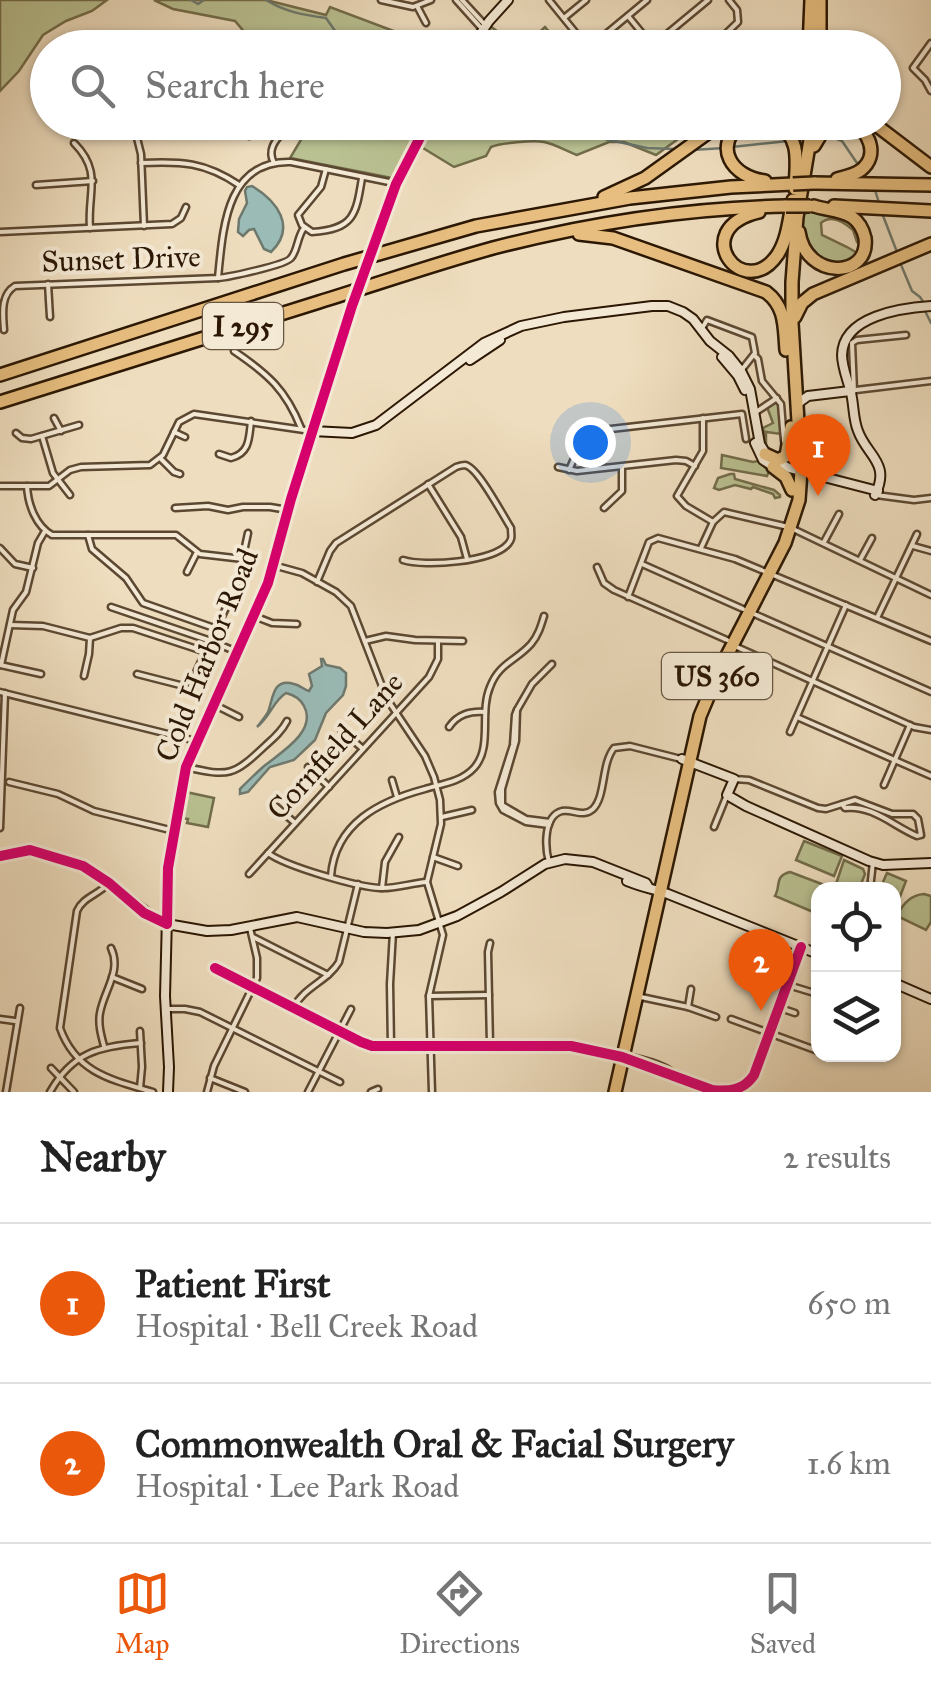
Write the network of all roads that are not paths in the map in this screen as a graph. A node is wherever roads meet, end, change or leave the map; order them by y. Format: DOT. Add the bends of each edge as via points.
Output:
graph roads {
  1 [pos="381,0"];
  2 [pos="431,0"];
  3 [pos="459,0"];
  4 [pos="508,0"];
  5 [pos="550,0"];
  6 [pos="586,0"];
  7 [pos="647,0"];
  8 [pos="708,0"];
  9 [pos="729,0"];
  10 [pos="417,6"];
  11 [pos="628,16"];
  12 [pos="564,18"];
  13 [pos="426,24"];
  14 [pos="484,28"];
  15 [pos="574,30"];
  16 [pos="610,30"];
  17 [pos="639,30"];
  18 [pos="672,30"];
  19 [pos="730,30"];
  20 [pos="931,43"];
  21 [pos="931,91"];
  22 [pos="137,140"];
  23 [pos="277,140"];
  24 [pos="419,140"];
  25 [pos="696,140"];
  26 [pos="729,140"];
  27 [pos="793,140"];
  28 [pos="807,140"];
  29 [pos="818,140"];
  30 [pos="869,140"];
  31 [pos="896,140"];
  32 [pos="74,144"];
  33 [pos="142,163"];
  34 [pos="274,163"];
  35 [pos="931,167"];
  36 [pos="326,169"];
  37 [pos="363,176"];
  38 [pos="858,178"];
  39 [pos="93,181"];
  40 [pos="396,184"];
  41 [pos="36,185"];
  42 [pos="931,185"];
  43 [pos="238,186"];
  44 [pos="796,195"];
  45 [pos="186,208"];
  46 [pos="561,209"];
  47 [pos="931,211"];
  48 [pos="144,226"];
  49 [pos="90,228"];
  50 [pos="304,228"];
  51 [pos="0,232"];
  52 [pos="526,240"];
  53 [pos="931,244"];
  54 [pos="218,278"];
  55 [pos="48,284"];
  56 [pos="931,306"];
  57 [pos="50,316"];
  58 [pos="4,330"];
  59 [pos="701,330"];
  60 [pos="906,335"];
  61 [pos="234,351"];
  62 [pos="754,355"];
  63 [pos="787,360"];
  64 [pos="846,371"];
  65 [pos="740,373"];
  66 [pos="0,376"];
  67 [pos="795,376"];
  68 [pos="931,381"];
  69 [pos="852,391"];
  70 [pos="834,393"];
  71 [pos="800,397"];
  72 [pos="777,398"];
  73 [pos="0,402"];
  74 [pos="754,413"];
  75 [pos="54,418"];
  76 [pos="703,418"];
  77 [pos="251,420"];
  78 [pos="79,425"];
  79 [pos="302,428"];
  80 [pos="791,428"];
  81 [pos="61,431"];
  82 [pos="312,431"];
  83 [pos="174,432"];
  84 [pos="16,433"];
  85 [pos="42,436"];
  86 [pos="185,437"];
  87 [pos="746,439"];
  88 [pos="784,447"];
  89 [pos="220,454"];
  90 [pos="766,454"];
  91 [pos="160,458"];
  92 [pos="558,466"];
  93 [pos="695,466"];
  94 [pos="622,467"];
  95 [pos="773,467"];
  96 [pos="570,470"];
  97 [pos="180,474"];
  98 [pos="800,474"];
  99 [pos="58,480"];
  100 [pos="428,484"];
  101 [pos="0,486"];
  102 [pos="26,486"];
  103 [pos="874,491"];
  104 [pos="70,494"];
  105 [pos="796,494"];
  106 [pos="931,498"];
  107 [pos="175,508"];
  108 [pos="604,508"];
  109 [pos="288,510"];
  110 [pos="839,514"];
  111 [pos="713,522"];
  112 [pos="788,527"];
  113 [pos="45,531"];
  114 [pos="248,533"];
  115 [pos="917,534"];
  116 [pos="88,536"];
  117 [pos="872,538"];
  118 [pos="824,542"];
  119 [pos="913,546"];
  120 [pos="0,548"];
  121 [pos="700,549"];
  122 [pos="931,552"];
  123 [pos="197,553"];
  124 [pos="244,559"];
  125 [pos="467,559"];
  126 [pos="403,560"];
  127 [pos="860,560"];
  128 [pos="641,564"];
  129 [pos="274,565"];
  130 [pos="597,567"];
  131 [pos="33,568"];
  132 [pos="187,572"];
  133 [pos="766,572"];
  134 [pos="897,578"];
  135 [pos="318,582"];
  136 [pos="931,595"];
  137 [pos="628,596"];
  138 [pos="846,605"];
  139 [pos="111,607"];
  140 [pos="746,610"];
  141 [pos="254,616"];
  142 [pos="544,616"];
  143 [pos="877,618"];
  144 [pos="10,624"];
  145 [pos="297,624"];
  146 [pos="217,629"];
  147 [pos="90,638"];
  148 [pos="211,641"];
  149 [pos="365,641"];
  150 [pos="438,641"];
  151 [pos="464,641"];
  152 [pos="931,641"];
  153 [pos="730,642"];
  154 [pos="828,646"];
  155 [pos="206,652"];
  156 [pos="237,652"];
  157 [pos="552,664"];
  158 [pos="1,665"];
  159 [pos="42,674"];
  160 [pos="137,674"];
  161 [pos="84,676"];
  162 [pos="812,681"];
  163 [pos="2,692"];
  164 [pos="931,692"];
  165 [pos="213,704"];
  166 [pos="396,712"];
  167 [pos="485,712"];
  168 [pos="239,716"];
  169 [pos="797,717"];
  170 [pos="287,721"];
  171 [pos="910,724"];
  172 [pos="449,726"];
  173 [pos="341,730"];
  174 [pos="931,730"];
  175 [pos="790,732"];
  176 [pos="196,741"];
  177 [pos="362,750"];
  178 [pos="685,760"];
  179 [pos="894,760"];
  180 [pos="308,766"];
  181 [pos="186,767"];
  182 [pos="931,776"];
  183 [pos="392,780"];
  184 [pos="8,782"];
  185 [pos="884,785"];
  186 [pos="329,786"];
  187 [pos="437,786"];
  188 [pos="730,787"];
  189 [pos="397,797"];
  190 [pos="272,803"];
  191 [pos="842,804"];
  192 [pos="472,810"];
  193 [pos="442,817"];
  194 [pos="295,823"];
  195 [pos="550,824"];
  196 [pos="714,826"];
  197 [pos="0,828"];
  198 [pos="174,831"];
  199 [pos="399,837"];
  200 [pos="0,848"];
  201 [pos="268,853"];
  202 [pos="0,856"];
  203 [pos="433,857"];
  204 [pos="549,862"];
  205 [pos="590,862"];
  206 [pos="873,862"];
  207 [pos="931,863"];
  208 [pos="458,866"];
  209 [pos="608,873"];
  210 [pos="249,874"];
  211 [pos="624,874"];
  212 [pos="331,876"];
  213 [pos="427,882"];
  214 [pos="871,882"];
  215 [pos="109,883"];
  216 [pos="358,884"];
  217 [pos="382,888"];
  218 [pos="654,889"];
  219 [pos="168,905"];
  220 [pos="152,916"];
  221 [pos="168,924"];
  222 [pos="440,924"];
  223 [pos="249,926"];
  224 [pos="347,928"];
  225 [pos="393,932"];
  226 [pos="252,937"];
  227 [pos="490,943"];
  228 [pos="802,947"];
  229 [pos="112,948"];
  230 [pos="811,951"];
  231 [pos="215,968"];
  232 [pos="328,976"];
  233 [pos="112,977"];
  234 [pos="788,984"];
  235 [pos="901,987"];
  236 [pos="253,988"];
  237 [pos="691,989"];
  238 [pos="142,990"];
  239 [pos="811,992"];
  240 [pos="489,995"];
  241 [pos="428,996"];
  242 [pos="636,996"];
  243 [pos="930,997"];
  244 [pos="688,1007"];
  245 [pos="779,1007"];
  246 [pos="20,1008"];
  247 [pos="294,1008"];
  248 [pos="352,1008"];
  249 [pos="165,1009"];
  250 [pos="795,1013"];
  251 [pos="716,1017"];
  252 [pos="0,1019"];
  253 [pos="732,1019"];
  254 [pos="17,1021"];
  255 [pos="232,1028"];
  256 [pos="140,1031"];
  257 [pos="340,1032"];
  258 [pos="770,1034"];
  259 [pos="140,1042"];
  260 [pos="104,1046"];
  261 [pos="430,1046"];
  262 [pos="490,1046"];
  263 [pos="391,1048"];
  264 [pos="811,1049"];
  265 [pos="625,1057"];
  266 [pos="80,1059"];
  267 [pos="51,1068"];
  268 [pos="320,1072"];
  269 [pos="676,1076"];
  270 [pos="61,1077"];
  271 [pos="210,1078"];
  272 [pos="340,1082"];
  273 [pos="0,1083"];
  274 [pos="8,1083"];
  275 [pos="140,1088"];
  276 [pos="378,1089"];
  277 [pos="6,1092"];
  278 [pos="50,1092"];
  279 [pos="74,1092"];
  280 [pos="153,1092"];
  281 [pos="168,1092"];
  282 [pos="208,1092"];
  283 [pos="245,1092"];
  284 [pos="308,1092"];
  285 [pos="371,1092"];
  286 [pos="432,1092"];
  287 [pos="611,1092"];
  1 -- 10 [label="street"];
  2 -- 10 [label="street"];
  3 -- 14 [label="street"];
  4 -- 14 [label="main road"];
  5 -- 12 [label="street"];
  6 -- 12 [label="street"];
  7 -- 11 [label="street"];
  8 -- 18 [label="street"];
  9 -- 19 [label="street" via="738,14"];
  10 -- 13 [label="street"];
  11 -- 16 [label="street"];
  11 -- 17 [label="street"];
  12 -- 15 [label="street"];
  20 -- 21 [label="street" via="913,68"];
  22 -- 33 [label="street"];
  23 -- 34 [label="street"];
  24 -- 40 [label="main road, Cold Harbor Road"];
  25 -- 46 [label="highway" via="626,188"];
  26 -- 44 [label="highway" via="738,171"];
  27 -- 44 [label="highway"];
  28 -- 44 [label="highway, US 360"];
  29 -- 44 [label="highway"];
  30 -- 38 [label="highway"];
  31 -- 35 [label="highway"];
  32 -- 39 [label="street"];
  33 -- 43 [label="street" via="194,164"];
  33 -- 48 [label="street"];
  34 -- 36 [label="street"];
  34 -- 43 [label="street"];
  36 -- 37 [label="street"];
  36 -- 50 [label="street" via="321,187 298,215"];
  37 -- 40 [label="street"];
  37 -- 50 [label="street" via="350,221 315,233"];
  38 -- 42 [label="highway, I 295"];
  38 -- 44 [label="highway, I 295"];
  39 -- 41 [label="street"];
  39 -- 49 [label="street"];
  40 -- 82 [label="main road, Cold Harbor Road, bridge"];
  43 -- 54 [label="street"];
  44 -- 44 [label="highway" via="861,226 864,250 858,260 827,268 807,254"];
  44 -- 44 [label="highway" via="784,242 771,262 753,272 733,266 723,244 730,226"];
  44 -- 46 [label="highway, I 295" via="662,194"];
  44 -- 47 [label="highway, I 295"];
  44 -- 52 [label="highway, I 295"];
  44 -- 63 [label="highway, US 360" via="786,275"];
  44 -- 67 [label="highway, US 360"];
  45 -- 48 [label="street" via="174,223"];
  46 -- 66 [label="highway, I 295" via="414,243"];
  48 -- 49 [label="street"];
  49 -- 51 [label="street"];
  50 -- 54 [label="street, Sunset Drive" via="287,262"];
  52 -- 63 [label="highway" via="602,235 762,290 781,309"];
  52 -- 73 [label="highway, I 295"];
  53 -- 67 [label="highway" via="802,303 794,322"];
  54 -- 55 [label="street, Sunset Drive"];
  55 -- 57 [label="street"];
  55 -- 58 [label="street, Sunset Drive" via="8,290"];
  56 -- 64 [label="main road" via="856,328 842,350"];
  59 -- 62 [label="street" via="706,320 750,335"];
  59 -- 65 [label="main road"];
  59 -- 82 [label="main road" via="684,312 659,306 539,321 484,343 376,425 352,433"];
  60 -- 69 [label="street" via="854,342"];
  61 -- 79 [label="street" via="272,378"];
  62 -- 65 [label="street"];
  62 -- 72 [label="street" via="762,381"];
  63 -- 80 [label="highway, US 360"];
  64 -- 69 [label="main road"];
  64 -- 70 [label="main road"];
  65 -- 74 [label="main road"];
  65 -- 82 [label="main road" via="690,322 670,312 558,322 494,343 375,431 339,438"];
  65 -- 95 [label="main road" via="757,451"];
  67 -- 71 [label="highway, US 360"];
  68 -- 69 [label="street"];
  69 -- 70 [label="main road"];
  69 -- 103 [label="main road" via="856,434 876,471"];
  69 -- 103 [label="main road" via="858,430 879,466"];
  70 -- 71 [label="main road"];
  71 -- 98 [label="highway, US 360"];
  72 -- 74 [label="street"];
  72 -- 88 [label="street"];
  74 -- 90 [label="main road"];
  75 -- 81 [label="street"];
  76 -- 87 [label="street" via="742,414"];
  76 -- 93 [label="street" via="704,447"];
  76 -- 96 [label="street" via="594,432"];
  77 -- 79 [label="street"];
  77 -- 83 [label="street" via="197,413"];
  77 -- 89 [label="street" via="245,451 231,458"];
  78 -- 81 [label="street"];
  79 -- 82 [label="street"];
  80 -- 90 [label="highway" via="786,456"];
  80 -- 98 [label="highway, US 360"];
  81 -- 85 [label="street"];
  82 -- 109 [label="main road, Cold Harbor Road"];
  83 -- 86 [label="street"];
  83 -- 91 [label="street"];
  84 -- 85 [label="street"];
  85 -- 99 [label="street"];
  90 -- 98 [label="main road"];
  91 -- 97 [label="street"];
  91 -- 99 [label="street" via="147,465 77,468"];
  92 -- 96 [label="street"];
  93 -- 94 [label="street" via="676,460"];
  93 -- 111 [label="street" via="677,496"];
  94 -- 96 [label="street"];
  94 -- 108 [label="street" via="622,491"];
  95 -- 98 [label="main road"];
  95 -- 105 [label="highway"];
  98 -- 103 [label="main road"];
  98 -- 105 [label="highway, US 360"];
  99 -- 102 [label="street"];
  99 -- 104 [label="street"];
  100 -- 125 [label="street"];
  100 -- 125 [label="street" via="468,467 510,528 506,546"];
  100 -- 135 [label="street" via="336,543"];
  101 -- 102 [label="street"];
  102 -- 113 [label="street"];
  103 -- 106 [label="street"];
  105 -- 112 [label="highway, US 360"];
  107 -- 109 [label="street"];
  109 -- 129 [label="main road, Cold Harbor Road"];
  110 -- 118 [label="street"];
  111 -- 112 [label="street" via="727,512"];
  111 -- 121 [label="street"];
  112 -- 118 [label="street"];
  112 -- 133 [label="highway, US 360"];
  113 -- 116 [label="street"];
  113 -- 131 [label="street"];
  114 -- 124 [label="street"];
  115 -- 119 [label="street"];
  116 -- 123 [label="street" via="176,535"];
  116 -- 146 [label="street" via="92,549 143,603"];
  117 -- 127 [label="street"];
  118 -- 127 [label="street"];
  119 -- 122 [label="street"];
  119 -- 134 [label="street"];
  120 -- 131 [label="street" via="11,561"];
  121 -- 128 [label="street" via="654,538"];
  121 -- 133 [label="street"];
  123 -- 124 [label="street"];
  123 -- 132 [label="street"];
  124 -- 146 [label="street"];
  125 -- 126 [label="street"];
  127 -- 134 [label="street"];
  128 -- 137 [label="street"];
  128 -- 140 [label="street"];
  129 -- 135 [label="street"];
  129 -- 141 [label="main road, Cold Harbor Road"];
  130 -- 137 [label="street" via="607,586"];
  131 -- 144 [label="street"];
  133 -- 138 [label="street"];
  133 -- 140 [label="highway, US 360"];
  134 -- 136 [label="street"];
  134 -- 143 [label="street"];
  135 -- 149 [label="street" via="348,602"];
  137 -- 153 [label="street"];
  138 -- 143 [label="street"];
  138 -- 154 [label="street"];
  139 -- 148 [label="street"];
  140 -- 153 [label="highway, US 360"];
  140 -- 154 [label="street"];
  141 -- 145 [label="street"];
  141 -- 156 [label="main road, Cold Harbor Road"];
  142 -- 167 [label="street" via="533,642 494,678"];
  143 -- 152 [label="street"];
  144 -- 147 [label="street"];
  144 -- 158 [label="street"];
  146 -- 148 [label="street"];
  147 -- 155 [label="street" via="133,628"];
  147 -- 161 [label="street"];
  148 -- 155 [label="street"];
  148 -- 156 [label="street"];
  149 -- 150 [label="street"];
  149 -- 166 [label="street"];
  150 -- 151 [label="street"];
  150 -- 166 [label="street, Cornfield Lane" via="433,672"];
  153 -- 162 [label="street"];
  153 -- 178 [label="highway, US 360" via="696,707"];
  154 -- 162 [label="street"];
  154 -- 164 [label="street"];
  155 -- 160 [label="street" via="187,684"];
  156 -- 165 [label="main road, Cold Harbor Road"];
  157 -- 195 [label="street" via="515,715 498,792 503,810"];
  158 -- 159 [label="street"];
  162 -- 169 [label="street"];
  162 -- 171 [label="street"];
  163 -- 176 [label="street"];
  163 -- 197 [label="street"];
  165 -- 168 [label="street"];
  165 -- 176 [label="main road, Cold Harbor Road"];
  166 -- 177 [label="street, Cornfield Lane"];
  166 -- 187 [label="street"];
  167 -- 172 [label="street" via="465,713"];
  167 -- 187 [label="street" via="478,763 462,778"];
  169 -- 175 [label="street"];
  169 -- 179 [label="street"];
  170 -- 181 [label="street" via="235,771"];
  171 -- 174 [label="street"];
  171 -- 179 [label="street"];
  173 -- 177 [label="street"];
  176 -- 181 [label="main road, Cold Harbor Road"];
  177 -- 186 [label="street, Cornfield Lane"];
  178 -- 188 [label="main road" via="723,776"];
  178 -- 195 [label="street" via="614,748 594,808 562,811"];
  178 -- 218 [label="highway, US 360"];
  179 -- 182 [label="street"];
  179 -- 185 [label="street"];
  180 -- 186 [label="street"];
  181 -- 198 [label="main road, Cold Harbor Road"];
  183 -- 189 [label="street"];
  184 -- 198 [label="street"];
  186 -- 194 [label="street, Cornfield Lane"];
  187 -- 189 [label="street"];
  187 -- 193 [label="street"];
  188 -- 191 [label="street" via="749,780 818,808"];
  188 -- 196 [label="street"];
  188 -- 206 [label="main road" via="757,812"];
  189 -- 212 [label="street" via="353,826"];
  190 -- 194 [label="street"];
  191 -- 191 [label="street" via="855,800 912,814 921,835"];
  192 -- 193 [label="street"];
  193 -- 203 [label="street"];
  194 -- 201 [label="street, Cornfield Lane"];
  195 -- 204 [label="street"];
  198 -- 219 [label="main road, Cold Harbor Road"];
  199 -- 217 [label="street" via="385,862"];
  200 -- 202 [label="street"];
  201 -- 210 [label="street, Cornfield Lane"];
  201 -- 212 [label="street"];
  202 -- 215 [label="main road" via="34,850"];
  203 -- 208 [label="street"];
  203 -- 213 [label="street"];
  204 -- 205 [label="main road"];
  204 -- 222 [label="main road"];
  205 -- 209 [label="main road"];
  205 -- 211 [label="main road"];
  206 -- 207 [label="main road"];
  206 -- 214 [label="street"];
  209 -- 211 [label="main road"];
  209 -- 218 [label="main road"];
  211 -- 218 [label="main road"];
  212 -- 216 [label="street"];
  213 -- 217 [label="street"];
  213 -- 222 [label="street"];
  215 -- 220 [label="main road"];
  215 -- 266 [label="street" via="80,904 74,925 60,1024"];
  216 -- 217 [label="street"];
  216 -- 224 [label="street"];
  218 -- 228 [label="main road"];
  218 -- 242 [label="highway, US 360"];
  218 -- 265 [label="highway, US 360"];
  219 -- 220 [label="main road"];
  219 -- 221 [label="main road, Cold Harbor Road"];
  220 -- 221 [label="main road"];
  221 -- 223 [label="main road" via="207,931"];
  221 -- 249 [label="main road, Cold Harbor Road"];
  222 -- 225 [label="main road"];
  222 -- 241 [label="street" via="442,944"];
  223 -- 224 [label="main road" via="297,917"];
  223 -- 226 [label="street"];
  224 -- 225 [label="main road"];
  224 -- 232 [label="street" via="340,962"];
  225 -- 263 [label="street"];
  226 -- 232 [label="street"];
  226 -- 236 [label="street" via="258,964"];
  227 -- 240 [label="street"];
  228 -- 230 [label="main road"];
  228 -- 234 [label="street"];
  229 -- 233 [label="street"];
  231 -- 236 [label="street"];
  232 -- 247 [label="street"];
  233 -- 238 [label="street"];
  233 -- 260 [label="street" via="100,1012"];
  234 -- 239 [label="street"];
  234 -- 245 [label="street"];
  235 -- 243 [label="main road"];
  236 -- 247 [label="street"];
  236 -- 255 [label="street"];
  237 -- 244 [label="street"];
  240 -- 241 [label="street"];
  240 -- 262 [label="street"];
  241 -- 261 [label="street"];
  242 -- 244 [label="street"];
  242 -- 265 [label="highway, US 360"];
  244 -- 251 [label="street"];
  245 -- 250 [label="street"];
  245 -- 258 [label="street"];
  246 -- 254 [label="street"];
  247 -- 257 [label="street"];
  248 -- 257 [label="street"];
  249 -- 255 [label="street" via="195,1010"];
  249 -- 281 [label="main road, Cold Harbor Road"];
  252 -- 254 [label="street"];
  253 -- 258 [label="street"];
  254 -- 274 [label="street"];
  255 -- 268 [label="street"];
  255 -- 271 [label="street"];
  256 -- 259 [label="street"];
  257 -- 263 [label="street"];
  257 -- 268 [label="street"];
  258 -- 264 [label="street"];
  258 -- 269 [label="street" via="754,1076 738,1090 717,1091"];
  259 -- 260 [label="street"];
  259 -- 275 [label="street"];
  260 -- 266 [label="street"];
  261 -- 262 [label="street"];
  261 -- 263 [label="street"];
  261 -- 286 [label="street"];
  262 -- 265 [label="street" via="561,1045"];
  265 -- 269 [label="street"];
  265 -- 269 [label="street"];
  265 -- 287 [label="highway, US 360"];
  266 -- 270 [label="street"];
  266 -- 275 [label="street" via="97,1074"];
  267 -- 270 [label="street"];
  268 -- 272 [label="street"];
  268 -- 284 [label="street"];
  270 -- 278 [label="street"];
  270 -- 279 [label="street"];
  271 -- 282 [label="street"];
  271 -- 283 [label="street"];
  273 -- 274 [label="street"];
  274 -- 277 [label="street"];
  275 -- 280 [label="street"];
  276 -- 285 [label="street"];
}
